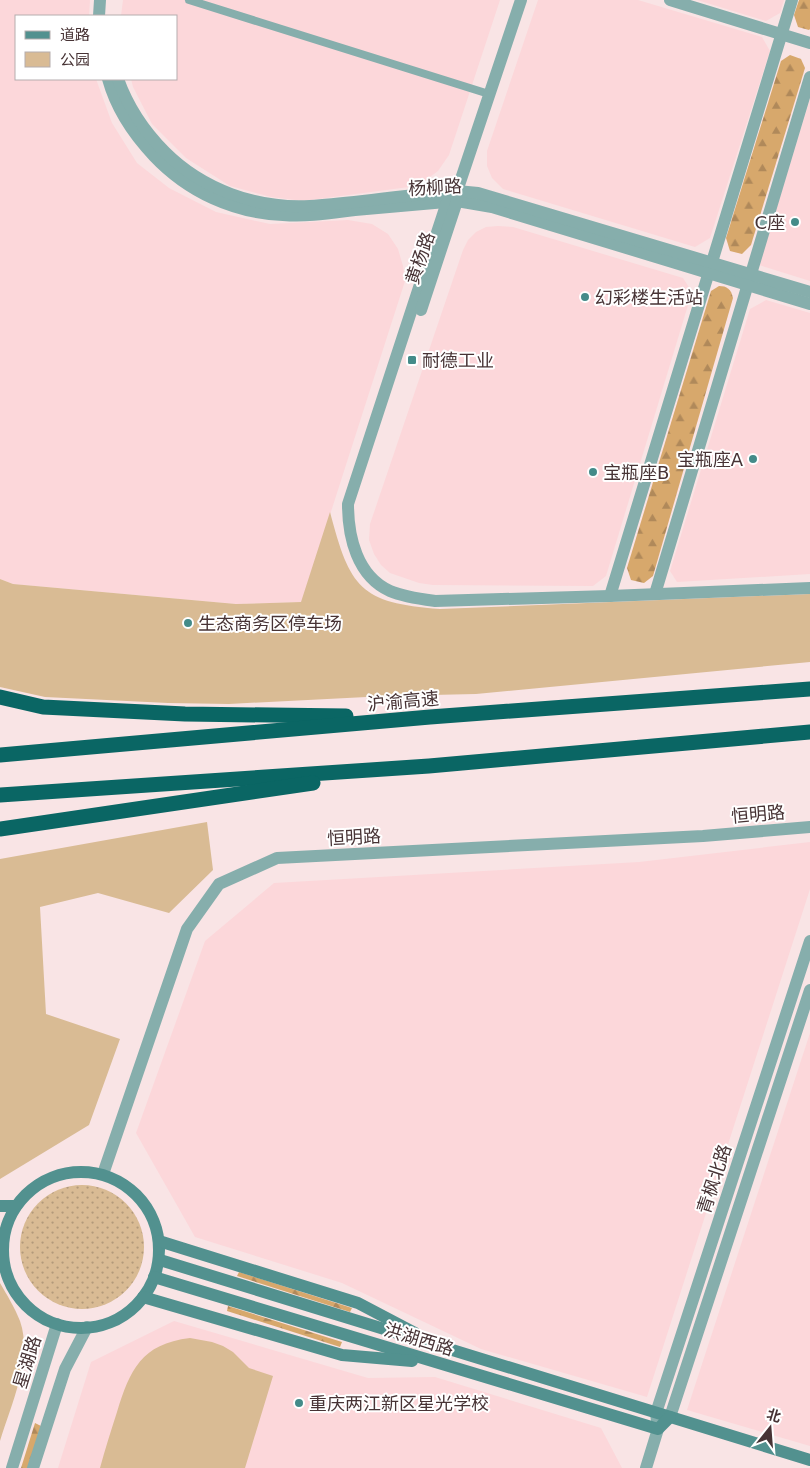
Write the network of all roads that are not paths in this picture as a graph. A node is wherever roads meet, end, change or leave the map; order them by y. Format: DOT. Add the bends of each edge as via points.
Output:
graph roads {
  1 [pos="100,0"];
  2 [pos="109,0"];
  3 [pos="189,0"];
  4 [pos="521,0"];
  5 [pos="670,0"];
  6 [pos="792,0"];
  7 [pos="99,15"];
  8 [pos="108,15"];
  9 [pos="782,34"];
  10 [pos="810,43"];
  11 [pos="810,77"];
  12 [pos="108,80"];
  13 [pos="118,80"];
  14 [pos="489,94"];
  15 [pos="454,198"];
  16 [pos="710,268"];
  17 [pos="749,280"];
  18 [pos="810,292"];
  19 [pos="810,304"];
  20 [pos="810,588"];
  21 [pos="655,594"];
  22 [pos="610,596"];
  23 [pos="810,689"];
  24 [pos="0,697"];
  25 [pos="430,717"];
  26 [pos="810,732"];
  27 [pos="0,755"];
  28 [pos="429,766"];
  29 [pos="0,795"];
  30 [pos="810,827"];
  31 [pos="0,829"];
  32 [pos="810,940"];
  33 [pos="810,990"];
  34 [pos="103,1174"];
  35 [pos="0,1206"];
  36 [pos="16,1206"];
  37 [pos="3,1228"];
  38 [pos="158,1241"];
  39 [pos="160,1260"];
  40 [pos="154,1277"];
  41 [pos="143,1297"];
  42 [pos="57,1324"];
  43 [pos="87,1327"];
  44 [pos="444,1348"];
  45 [pos="437,1363"];
  46 [pos="656,1413"];
  47 [pos="670,1418"];
  48 [pos="658,1429"];
  49 [pos="810,1460"];
  50 [pos="12,1468"];
  51 [pos="33,1468"];
  52 [pos="646,1468"];
  1 -- 7 [label="street"];
  2 -- 8 [label="street"];
  3 -- 14 [label="lane"];
  4 -- 14 [label="street, 黄杨路"];
  5 -- 9 [label="street"];
  6 -- 9 [label="street"];
  9 -- 10 [label="street"];
  9 -- 16 [label="street"];
  11 -- 17 [label="street"];
  12 -- 15 [label="street, 杨柳路" via="130,127 163,166 208,197 231,206 257,212 308,215"];
  13 -- 15 [label="street, 杨柳路" via="127,102 155,142 190,174 234,196 284,206"];
  14 -- 15 [label="street, 黄杨路"];
  15 -- 16 [label="street, 杨柳路" via="495,197"];
  15 -- 22 [label="street, 黄杨路" via="355,502 349,526 360,563 372,580 390,591 436,601"];
  16 -- 17 [label="street, 杨柳路"];
  16 -- 22 [label="street"];
  17 -- 18 [label="street, 杨柳路"];
  17 -- 19 [label="street, 杨柳路"];
  17 -- 21 [label="street"];
  20 -- 21 [label="street"];
  21 -- 22 [label="street"];
  23 -- 25 [label="highway, 沪渝高速"];
  24 -- 25 [label="highway" via="43,707 185,714"];
  25 -- 27 [label="highway, 沪渝高速"];
  26 -- 28 [label="highway"];
  28 -- 29 [label="highway"];
  28 -- 31 [label="highway"];
  30 -- 34 [label="street, 恒明路" via="703,836 277,858 219,884 187,929"];
  32 -- 46 [label="street, 青枫北路"];
  33 -- 47 [label="street, 青枫北路"];
  34 -- 36 [label="main road" via="81,1172 56,1176 34,1188"];
  34 -- 38 [label="main road" via="125,1186 141,1201 153,1220"];
  35 -- 36 [label="main road"];
  36 -- 37 [label="main road"];
  37 -- 42 [label="main road" via="2,1252 6,1274 17,1295 32,1311"];
  38 -- 39 [label="main road"];
  38 -- 44 [label="main road" via="358,1304"];
  39 -- 40 [label="main road"];
  39 -- 44 [label="main road, 洪湖西路"];
  40 -- 41 [label="main road"];
  40 -- 45 [label="main road, 洪湖西路"];
  41 -- 43 [label="main road" via="121,1317"];
  41 -- 45 [label="main road" via="342,1355"];
  42 -- 43 [label="main road"];
  42 -- 50 [label="street, 星湖路"];
  43 -- 51 [label="street" via="65,1369"];
  44 -- 46 [label="main road, 洪湖西路"];
  45 -- 48 [label="main road, 洪湖西路"];
  46 -- 47 [label="main road, 洪湖西路"];
  46 -- 48 [label="street, 青枫北路"];
  47 -- 48 [label="main road"];
  47 -- 49 [label="main road, 洪湖西路"];
  48 -- 52 [label="street"];
}
